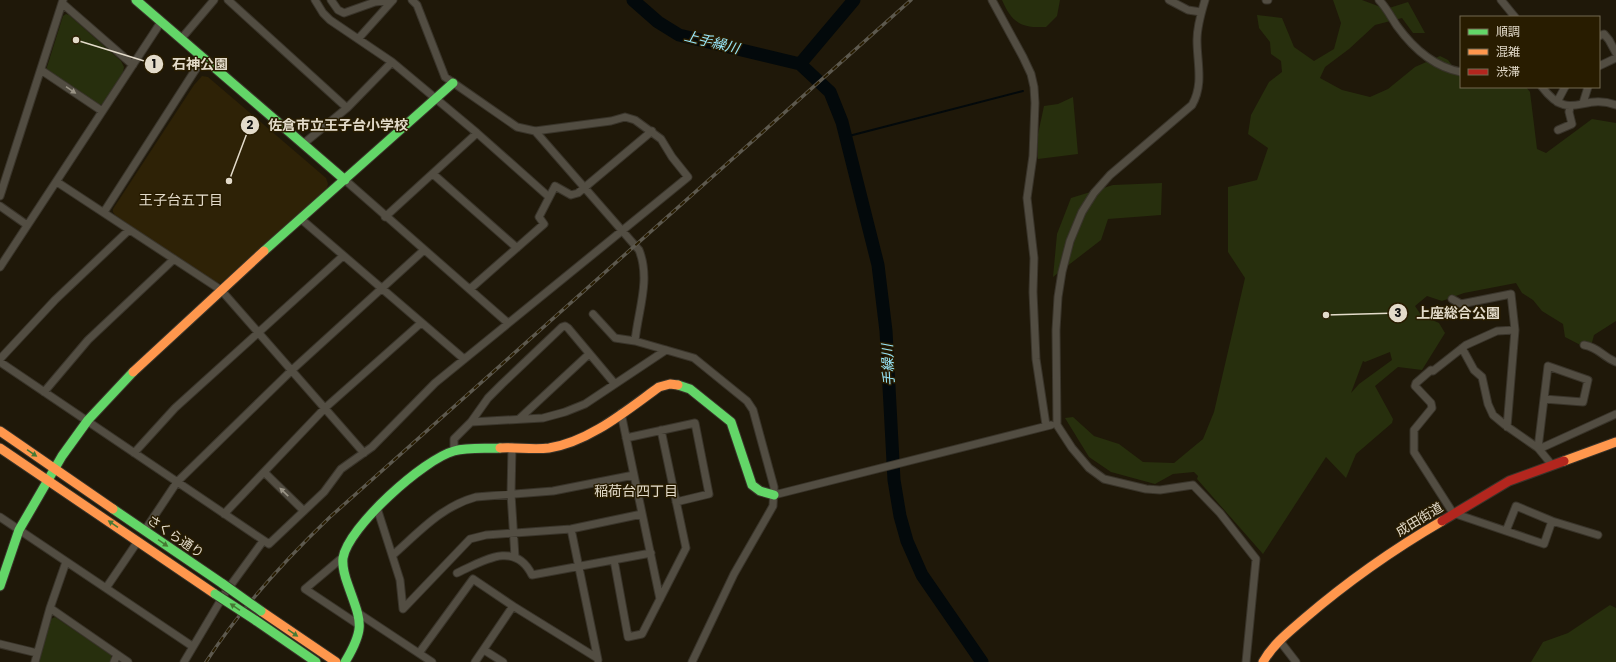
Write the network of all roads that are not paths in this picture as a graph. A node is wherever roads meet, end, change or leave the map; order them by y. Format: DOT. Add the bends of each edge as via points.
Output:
graph roads {
  1 [pos="136,0"];
  2 [pos="214,0"];
  3 [pos="228,0"];
  4 [pos="316,0"];
  5 [pos="331,0"];
  6 [pos="393,0"];
  7 [pos="412,0"];
  8 [pos="992,0"];
  9 [pos="1169,0"];
  10 [pos="1205,0"];
  11 [pos="1379,0"];
  12 [pos="1501,0"];
  13 [pos="62,2"];
  14 [pos="1201,12"];
  15 [pos="1514,16"];
  16 [pos="161,22"];
  17 [pos="1600,36"];
  18 [pos="182,39"];
  19 [pos="358,39"];
  20 [pos="1616,53"];
  21 [pos="203,58"];
  22 [pos="1616,58"];
  23 [pos="392,62"];
  24 [pos="133,65"];
  25 [pos="1600,66"];
  26 [pos="41,70"];
  27 [pos="1460,72"];
  28 [pos="453,83"];
  29 [pos="1543,88"];
  30 [pos="1564,88"];
  31 [pos="1588,88"];
  32 [pos="436,99"];
  33 [pos="1557,102"];
  34 [pos="1583,103"];
  35 [pos="1616,105"];
  36 [pos="1570,107"];
  37 [pos="347,108"];
  38 [pos="102,111"];
  39 [pos="1558,130"];
  40 [pos="535,131"];
  41 [pos="652,131"];
  42 [pos="477,133"];
  43 [pos="303,144"];
  44 [pos="433,174"];
  45 [pos="345,180"];
  46 [pos="57,182"];
  47 [pos="585,187"];
  48 [pos="0,196"];
  49 [pos="549,198"];
  50 [pos="0,206"];
  51 [pos="104,212"];
  52 [pos="385,217"];
  53 [pos="301,219"];
  54 [pos="27,225"];
  55 [pos="130,230"];
  56 [pos="623,230"];
  57 [pos="517,248"];
  58 [pos="424,250"];
  59 [pos="343,256"];
  60 [pos="174,259"];
  61 [pos="0,267"];
  62 [pos="382,289"];
  63 [pos="470,289"];
  64 [pos="221,290"];
  65 [pos="1452,299"];
  66 [pos="593,314"];
  67 [pos="421,322"];
  68 [pos="508,323"];
  69 [pos="1515,330"];
  70 [pos="258,332"];
  71 [pos="635,341"];
  72 [pos="1584,344"];
  73 [pos="1462,348"];
  74 [pos="666,350"];
  75 [pos="589,354"];
  76 [pos="464,359"];
  77 [pos="0,361"];
  78 [pos="1616,362"];
  79 [pos="292,370"];
  80 [pos="615,384"];
  81 [pos="44,392"];
  82 [pos="1544,399"];
  83 [pos="325,408"];
  84 [pos="621,413"];
  85 [pos="1616,414"];
  86 [pos="519,419"];
  87 [pos="88,420"];
  88 [pos="471,422"];
  89 [pos="1046,425"];
  90 [pos="1057,425"];
  91 [pos="1507,427"];
  92 [pos="661,430"];
  93 [pos="0,431"];
  94 [pos="626,438"];
  95 [pos="1616,442"];
  96 [pos="512,447"];
  97 [pos="0,448"];
  98 [pos="1539,448"];
  99 [pos="454,451"];
  100 [pos="134,453"];
  101 [pos="364,453"];
  102 [pos="1552,465"];
  103 [pos="54,468"];
  104 [pos="264,472"];
  105 [pos="634,475"];
  106 [pos="48,480"];
  107 [pos="177,482"];
  108 [pos="511,494"];
  109 [pos="774,495"];
  110 [pos="676,502"];
  111 [pos="377,508"];
  112 [pos="304,511"];
  113 [pos="1453,513"];
  114 [pos="224,514"];
  115 [pos="642,514"];
  116 [pos="0,517"];
  117 [pos="1552,521"];
  118 [pos="571,529"];
  119 [pos="19,530"];
  120 [pos="145,530"];
  121 [pos="1506,531"];
  122 [pos="514,534"];
  123 [pos="1598,536"];
  124 [pos="138,541"];
  125 [pos="263,541"];
  126 [pos="651,553"];
  127 [pos="393,555"];
  128 [pos="343,557"];
  129 [pos="515,557"];
  130 [pos="614,560"];
  131 [pos="66,562"];
  132 [pos="578,567"];
  133 [pos="457,573"];
  134 [pos="0,586"];
  135 [pos="106,588"];
  136 [pos="660,599"];
  137 [pos="513,606"];
  138 [pos="50,608"];
  139 [pos="358,613"];
  140 [pos="359,625"];
  141 [pos="1279,640"];
  142 [pos="0,644"];
  143 [pos="192,646"];
  144 [pos="484,650"];
  145 [pos="419,653"];
  146 [pos="37,654"];
  147 [pos="117,655"];
  148 [pos="598,660"];
  149 [pos="35,662"];
  150 [pos="114,662"];
  151 [pos="128,662"];
  152 [pos="184,662"];
  153 [pos="316,662"];
  154 [pos="336,662"];
  155 [pos="345,662"];
  156 [pos="432,662"];
  157 [pos="475,662"];
  158 [pos="503,662"];
  159 [pos="692,662"];
  160 [pos="1246,662"];
  161 [pos="1263,662"];
  162 [pos="1296,662"];
  1 -- 16 [label="main road"];
  2 -- 18 [label="street"];
  3 -- 37 [label="street"];
  4 -- 19 [label="street" via="330,20"];
  5 -- 6 [label="street" via="338,10 344,12 375,2"];
  6 -- 19 [label="street"];
  7 -- 28 [label="street" via="417,5 442,73"];
  8 -- 89 [label="street" via="1023,57 1034,87 1033,156 1027,198 1034,258 1036,359"];
  9 -- 14 [label="street" via="1188,10"];
  10 -- 14 [label="street"];
  11 -- 27 [label="street" via="1399,28 1422,53 1442,67"];
  12 -- 15 [label="street"];
  13 -- 24 [label="street"];
  13 -- 26 [label="street"];
  14 -- 90 [label="street" via="1197,38 1200,78 1198,95 1192,105 1110,175 1094,193 1082,212 1070,241 1058,297"];
  16 -- 18 [label="main road"];
  16 -- 24 [label="street"];
  17 -- 20 [label="street" via="1604,34"];
  18 -- 21 [label="main road"];
  19 -- 23 [label="street"];
  21 -- 43 [label="main road"];
  21 -- 51 [label="street"];
  22 -- 25 [label="street"];
  23 -- 32 [label="street"];
  23 -- 37 [label="street"];
  24 -- 38 [label="street"];
  26 -- 38 [label="street, one-way"];
  26 -- 48 [label="street"];
  28 -- 32 [label="main road"];
  28 -- 40 [label="street" via="517,127"];
  29 -- 33 [label="street" via="1549,97"];
  30 -- 33 [label="street"];
  31 -- 34 [label="street"];
  32 -- 42 [label="street"];
  32 -- 45 [label="main road"];
  33 -- 36 [label="street"];
  34 -- 35 [label="street" via="1601,101"];
  34 -- 36 [label="street"];
  36 -- 39 [label="street" via="1572,124"];
  37 -- 43 [label="street"];
  38 -- 46 [label="street"];
  40 -- 41 [label="street" via="625,117"];
  40 -- 47 [label="street"];
  41 -- 47 [label="street"];
  41 -- 56 [label="street" via="661,139 688,177"];
  42 -- 44 [label="street"];
  42 -- 49 [label="street"];
  43 -- 45 [label="main road"];
  44 -- 52 [label="street"];
  44 -- 57 [label="street"];
  45 -- 52 [label="street"];
  45 -- 53 [label="main road"];
  46 -- 51 [label="street"];
  46 -- 54 [label="street"];
  47 -- 49 [label="street" via="571,195 556,186"];
  47 -- 56 [label="street"];
  49 -- 57 [label="street" via="539,217 544,224"];
  50 -- 54 [label="street"];
  51 -- 55 [label="street"];
  52 -- 58 [label="street"];
  53 -- 59 [label="street"];
  53 -- 64 [label="main road"];
  54 -- 61 [label="street"];
  55 -- 60 [label="street"];
  55 -- 77 [label="street" via="55,300"];
  56 -- 68 [label="street"];
  56 -- 71 [label="street" via="639,250 644,263 642,306 636,325"];
  57 -- 63 [label="street"];
  58 -- 62 [label="street"];
  58 -- 63 [label="street"];
  59 -- 62 [label="street"];
  59 -- 70 [label="street"];
  60 -- 64 [label="street"];
  60 -- 81 [label="street" via="88,340"];
  62 -- 67 [label="street"];
  62 -- 79 [label="street"];
  63 -- 68 [label="street"];
  64 -- 70 [label="street"];
  64 -- 87 [label="main road" via="134,371"];
  65 -- 69 [label="street" via="1461,304 1511,294"];
  66 -- 71 [label="street" via="615,338"];
  67 -- 76 [label="street"];
  67 -- 83 [label="street"];
  68 -- 76 [label="street"];
  69 -- 73 [label="street" via="1497,331"];
  69 -- 91 [label="street"];
  70 -- 79 [label="street"];
  70 -- 100 [label="street" via="175,408"];
  71 -- 74 [label="street"];
  72 -- 78 [label="street" via="1594,346 1604,357"];
  73 -- 91 [label="street" via="1474,370 1482,377 1493,415"];
  73 -- 113 [label="street" via="1431,370 1415,386 1431,403 1432,408 1414,430 1414,452"];
  74 -- 80 [label="street"];
  74 -- 109 [label="street" via="694,358 746,401 753,410"];
  75 -- 80 [label="street"];
  75 -- 86 [label="street"];
  75 -- 88 [label="street" via="568,328 562,327 493,393"];
  76 -- 101 [label="street" via="427,390"];
  77 -- 81 [label="street"];
  79 -- 83 [label="street"];
  79 -- 107 [label="street"];
  80 -- 86 [label="street" via="585,404 564,412 543,418"];
  81 -- 87 [label="street"];
  82 -- 82 [label="street" via="1548,366 1588,380 1583,402"];
  82 -- 98 [label="street"];
  83 -- 101 [label="street"];
  83 -- 104 [label="street"];
  84 -- 94 [label="street"];
  84 -- 96 [label="main road" via="600,428 562,445 548,448"];
  84 -- 109 [label="main road" via="659,387 682,384 690,388 731,422 752,485 760,491"];
  85 -- 98 [label="street"];
  86 -- 88 [label="street"];
  87 -- 100 [label="street"];
  87 -- 103 [label="main road"];
  88 -- 99 [label="street" via="454,439"];
  89 -- 90 [label="street"];
  89 -- 109 [label="street"];
  90 -- 160 [label="street" via="1089,468 1104,479 1153,490 1193,485 1220,513 1256,560"];
  91 -- 98 [label="street"];
  92 -- 94 [label="street"];
  92 -- 110 [label="street"];
  92 -- 110 [label="street" via="695,423 710,494"];
  93 -- 103 [label="main road, さくら通り, one-way"];
  94 -- 105 [label="street"];
  95 -- 102 [label="main road, 成田街道"];
  96 -- 99 [label="main road"];
  96 -- 108 [label="street"];
  97 -- 106 [label="main road, さくら通り"];
  98 -- 102 [label="street"];
  99 -- 111 [label="main road" via="425,466"];
  100 -- 107 [label="street"];
  101 -- 112 [label="street" via="341,470 324,492"];
  102 -- 113 [label="main road, 成田街道" via="1509,481"];
  103 -- 106 [label="main road"];
  103 -- 120 [label="main road, さくら通り"];
  112 -- 104 [label="street, one-way"];
  104 -- 114 [label="street"];
  105 -- 108 [label="street" via="553,491"];
  105 -- 115 [label="street"];
  106 -- 119 [label="main road"];
  124 -- 106 [label="main road, さくら通り, one-way"];
  107 -- 114 [label="street"];
  107 -- 120 [label="street"];
  108 -- 122 [label="street"];
  108 -- 127 [label="street" via="476,497 445,509"];
  109 -- 159 [label="street" via="773,506 734,574"];
  110 -- 136 [label="street" via="686,548"];
  111 -- 127 [label="street"];
  111 -- 128 [label="main road" via="354,532"];
  112 -- 125 [label="street" via="269,544"];
  113 -- 121 [label="street"];
  113 -- 141 [label="main road, 成田街道" via="1387,554"];
  114 -- 125 [label="street"];
  115 -- 118 [label="street"];
  115 -- 126 [label="street"];
  116 -- 119 [label="street"];
  117 -- 121 [label="street" via="1544,544"];
  117 -- 121 [label="street" via="1516,506"];
  117 -- 123 [label="street"];
  118 -- 122 [label="street"];
  118 -- 132 [label="street"];
  119 -- 131 [label="street"];
  119 -- 134 [label="main road"];
  120 -- 154 [label="main road, さくら通り, one-way, bridge"];
  122 -- 127 [label="street" via="486,535 470,539 403,609 400,580"];
  122 -- 129 [label="street"];
  124 -- 135 [label="street"];
  153 -- 124 [label="main road, さくら通り, one-way, bridge"];
  125 -- 143 [label="street" via="225,593"];
  126 -- 130 [label="street"];
  126 -- 136 [label="street"];
  128 -- 139 [label="main road" via="346,580"];
  128 -- 140 [label="street" via="305,589"];
  129 -- 132 [label="street" via="527,565 532,575"];
  129 -- 133 [label="street" via="492,556"];
  130 -- 132 [label="street"];
  130 -- 136 [label="street" via="628,637 642,634"];
  131 -- 135 [label="street"];
  131 -- 138 [label="street"];
  132 -- 148 [label="street"];
  135 -- 143 [label="street"];
  137 -- 144 [label="street"];
  137 -- 145 [label="street" via="473,579"];
  137 -- 148 [label="street"];
  138 -- 146 [label="street"];
  138 -- 147 [label="street"];
  139 -- 140 [label="main road"];
  139 -- 145 [label="street"];
  140 -- 155 [label="main road" via="357,641"];
  141 -- 161 [label="main road, 成田街道"];
  141 -- 162 [label="street"];
  142 -- 146 [label="street"];
  143 -- 152 [label="street"];
  144 -- 157 [label="street"];
  144 -- 158 [label="street"];
  145 -- 156 [label="street"];
  146 -- 149 [label="street"];
  147 -- 150 [label="street"];
  147 -- 151 [label="street"];
}
